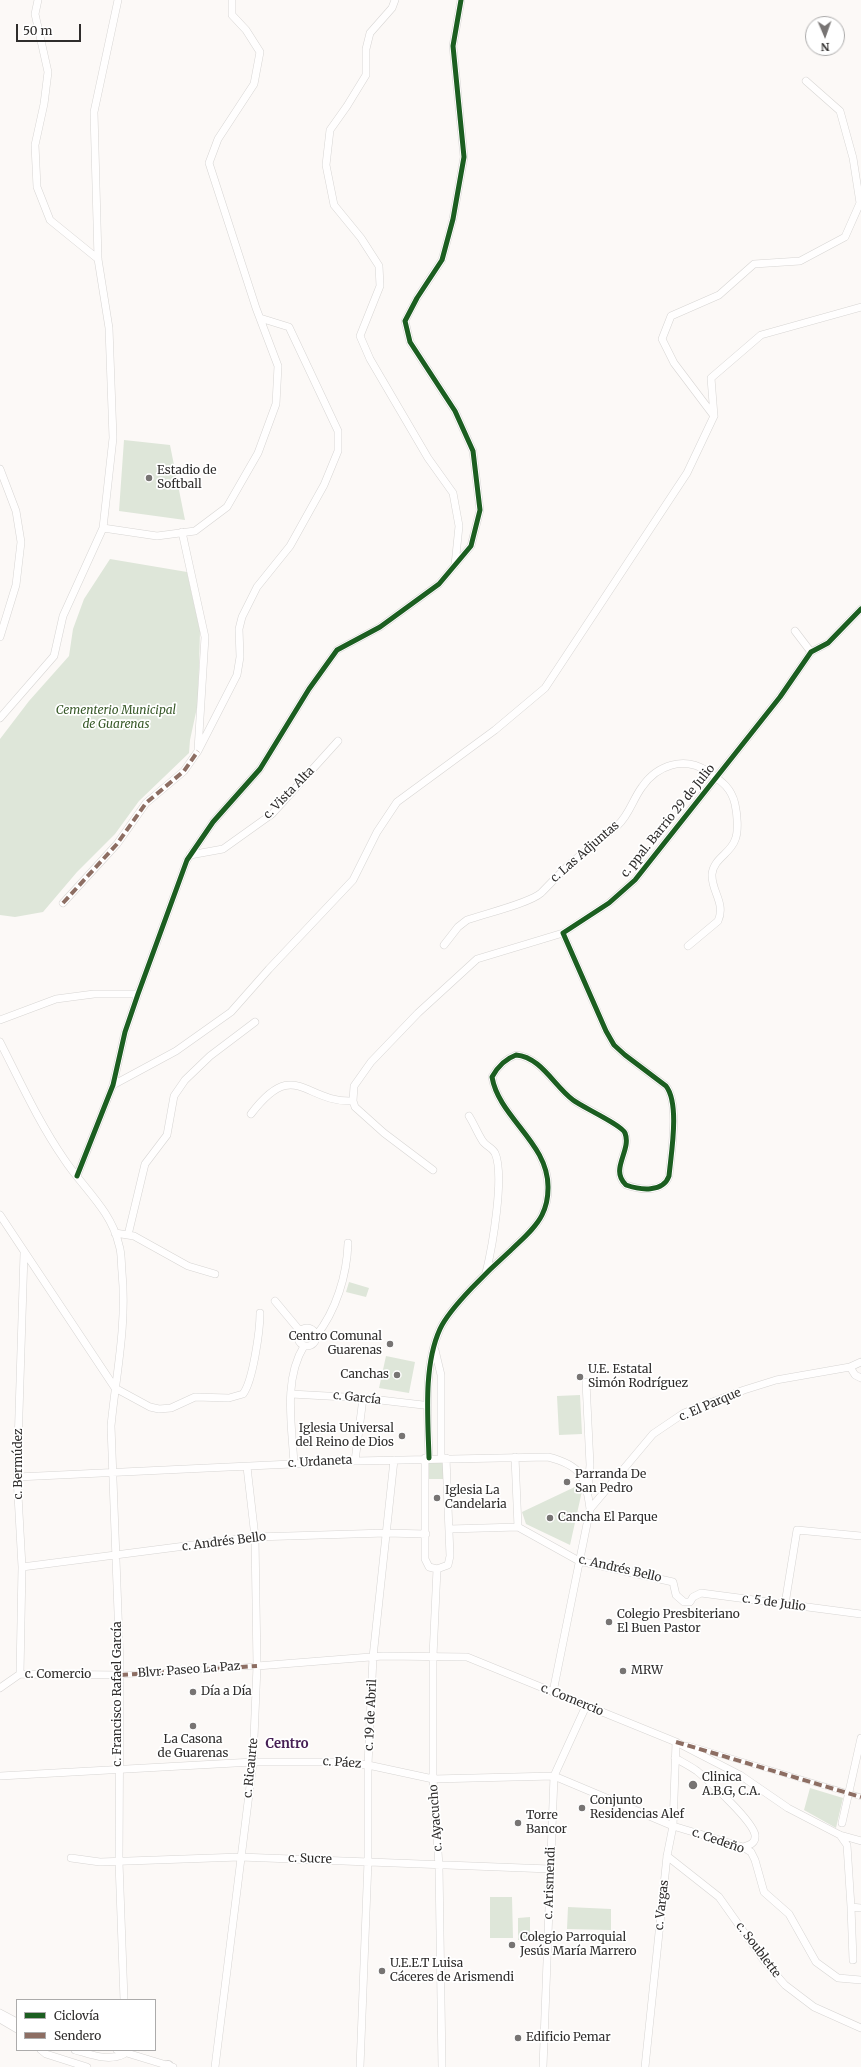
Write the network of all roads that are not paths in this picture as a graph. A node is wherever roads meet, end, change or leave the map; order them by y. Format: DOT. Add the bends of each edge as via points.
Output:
graph roads {
  1 [pos="38,0"];
  2 [pos="118,0"];
  3 [pos="232,0"];
  4 [pos="395,0"];
  5 [pos="461,0"];
  6 [pos="806,81"];
  7 [pos="98,259"];
  8 [pos="861,307"];
  9 [pos="260,318"];
  10 [pos="714,416"];
  11 [pos="0,470"];
  12 [pos="103,528"];
  13 [pos="182,532"];
  14 [pos="455,565"];
  15 [pos="861,609"];
  16 [pos="796,631"];
  17 [pos="0,637"];
  18 [pos="811,652"];
  19 [pos="0,718"];
  20 [pos="338,741"];
  21 [pos="198,751"];
  22 [pos="716,777"];
  23 [pos="190,856"];
  24 [pos="63,903"];
  25 [pos="563,933"];
  26 [pos="444,945"];
  27 [pos="688,946"];
  28 [pos="138,994"];
  29 [pos="0,1020"];
  30 [pos="255,1022"];
  31 [pos="0,1042"];
  32 [pos="113,1085"];
  33 [pos="353,1100"];
  34 [pos="250,1114"];
  35 [pos="469,1116"];
  36 [pos="433,1170"];
  37 [pos="77,1176"];
  38 [pos="0,1214"];
  39 [pos="115,1233"];
  40 [pos="128,1235"];
  41 [pos="348,1243"];
  42 [pos="24,1253"];
  43 [pos="486,1273"];
  44 [pos="215,1274"];
  45 [pos="275,1300"];
  46 [pos="260,1313"];
  47 [pos="300,1331"];
  48 [pos="316,1336"];
  49 [pos="304,1346"];
  50 [pos="434,1346"];
  51 [pos="861,1362"];
  52 [pos="850,1367"];
  53 [pos="861,1378"];
  54 [pos="586,1382"];
  55 [pos="115,1388"];
  56 [pos="291,1394"];
  57 [pos="363,1398"];
  58 [pos="423,1405"];
  59 [pos="515,1457"];
  60 [pos="427,1458"];
  61 [pos="444,1458"];
  62 [pos="394,1460"];
  63 [pos="355,1461"];
  64 [pos="294,1464"];
  65 [pos="247,1467"];
  66 [pos="112,1473"];
  67 [pos="17,1477"];
  68 [pos="588,1493"];
  69 [pos="590,1509"];
  70 [pos="518,1528"];
  71 [pos="449,1529"];
  72 [pos="386,1533"];
  73 [pos="426,1534"];
  74 [pos="861,1536"];
  75 [pos="254,1537"];
  76 [pos="116,1555"];
  77 [pos="579,1561"];
  78 [pos="22,1567"];
  79 [pos="437,1569"];
  80 [pos="690,1602"];
  81 [pos="784,1604"];
  82 [pos="861,1614"];
  83 [pos="433,1656"];
  84 [pos="374,1657"];
  85 [pos="257,1666"];
  86 [pos="20,1674"];
  87 [pos="120,1675"];
  88 [pos="0,1688"];
  89 [pos="553,1692"];
  90 [pos="586,1706"];
  91 [pos="861,1738"];
  92 [pos="676,1742"];
  93 [pos="675,1758"];
  94 [pos="253,1762"];
  95 [pos="368,1765"];
  96 [pos="119,1770"];
  97 [pos="0,1776"];
  98 [pos="554,1776"];
  99 [pos="433,1779"];
  100 [pos="848,1794"];
  101 [pos="861,1797"];
  102 [pos="842,1823"];
  103 [pos="672,1826"];
  104 [pos="840,1835"];
  105 [pos="861,1841"];
  106 [pos="744,1847"];
  107 [pos="667,1856"];
  108 [pos="71,1858"];
  109 [pos="240,1858"];
  110 [pos="368,1861"];
  111 [pos="119,1862"];
  112 [pos="439,1866"];
  113 [pos="550,1870"];
  114 [pos="851,1907"];
  115 [pos="861,1908"];
  116 [pos="853,1960"];
  117 [pos="861,1980"];
  118 [pos="124,1999"];
  119 [pos="0,2013"];
  120 [pos="0,2019"];
  121 [pos="16,2021"];
  122 [pos="16,2028"];
  123 [pos="861,2028"];
  124 [pos="42,2051"];
  125 [pos="79,2051"];
  126 [pos="125,2051"];
  127 [pos="87,2067"];
  128 [pos="169,2067"];
  129 [pos="215,2067"];
  130 [pos="360,2067"];
  131 [pos="442,2067"];
  132 [pos="543,2067"];
  133 [pos="645,2067"];
  1 -- 7 [label="street" via="35,14 48,72 35,145 37,187 50,220"];
  2 -- 7 [label="street" via="94,112"];
  3 -- 9 [label="street" via="232,15 246,30 260,52 254,84 218,139 209,163"];
  4 -- 14 [label="street" via="392,8 370,33 366,49 366,74 330,130 326,165 334,205 361,238 379,266 380,286 360,336 370,360 428,458 453,493 459,526"];
  5 -- 14 [label="street" via="453,46 463,164 442,260 405,321 410,342 455,411 473,451 480,510 472,546"];
  6 -- 10 [label="street" via="840,111 853,158 860,203 845,237 800,261 754,264 719,295 671,316 662,339 674,363"];
  7 -- 12 [label="street" via="109,328 113,438"];
  8 -- 10 [label="street" via="761,336 711,378"];
  9 -- 13 [label="street" via="278,366 276,404 258,454 227,507 195,531"];
  9 -- 21 [label="street" via="289,327 338,431 338,451 324,485 290,546 257,587 242,617 237,675"];
  10 -- 32 [label="street" via="687,473 545,688 495,730 397,802 377,832 353,880 231,1012 176,1051"];
  11 -- 17 [label="street" via="16,511 22,542 16,585"];
  12 -- 13 [label="street" via="157,536"];
  12 -- 19 [label="street" via="63,616 54,656"];
  13 -- 21 [label="street" via="205,636"];
  14 -- 23 [label="street" via="439,584 386,622 337,650 309,689 260,769 213,822"];
  15 -- 18 [label="street, c. ppal. Barrio 29 de Julio" via="828,643"];
  16 -- 18 [label="street"];
  18 -- 22 [label="street, c. ppal. Barrio 29 de Julio" via="780,698"];
  20 -- 23 [label="street, c. Vista Alta" via="272,814 222,849"];
  21 -- 24 [label="street" via="184,772 146,803 116,844"];
  22 -- 25 [label="street, c. ppal. Barrio 29 de Julio" via="635,880 609,903"];
  22 -- 26 [label="street, c. Las Adjuntas" via="691,763 668,766 659,771 642,786 624,819 569,865 540,894 467,920"];
  22 -- 27 [label="street, c. Las Adjuntas" via="728,786 733,796 736,809 735,840 716,862 712,874 712,883 721,908 720,916"];
  23 -- 28 [label="street"];
  25 -- 33 [label="street, c. ppal. Barrio 29 de Julio" via="477,959 418,1013 371,1062 354,1086"];
  25 -- 43 [label="street" via="614,1045 666,1086 670,1092 673,1109 669,1176 667,1182 659,1188 643,1189 626,1185 619,1176 624,1148 623,1130 572,1100 530,1058 516,1055 511,1057 496,1070 492,1077 493,1084 538,1152 544,1166 548,1188 546,1205 538,1222 521,1242"];
  28 -- 29 [label="street" via="94,994 56,999"];
  28 -- 32 [label="street" via="125,1032"];
  30 -- 40 [label="street" via="210,1056 174,1096 167,1135 145,1164"];
  31 -- 37 [label="street, c. Francisco Rafael García" via="63,1159"];
  32 -- 37 [label="street"];
  33 -- 34 [label="street" via="337,1100 298,1085 287,1085 267,1095"];
  33 -- 36 [label="street" via="355,1107 384,1133"];
  35 -- 43 [label="street" via="482,1141 494,1152 498,1172 497,1206"];
  37 -- 39 [label="street, c. Francisco Rafael García" via="95,1197"];
  38 -- 42 [label="street"];
  39 -- 40 [label="street"];
  39 -- 55 [label="street, c. Francisco Rafael García" via="120,1246 124,1291 121,1352"];
  40 -- 44 [label="street" via="153,1245 188,1266"];
  41 -- 48 [label="street" via="348,1255 331,1313"];
  42 -- 55 [label="street"];
  42 -- 67 [label="street, c. Bermúdez"];
  43 -- 50 [label="street" via="448,1316"];
  45 -- 47 [label="street"];
  46 -- 55 [label="street" via="260,1329 243,1394 229,1398 195,1397 171,1408 159,1409 150,1407"];
  47 -- 48 [label="street" via="309,1328"];
  47 -- 49 [label="street" via="298,1340"];
  48 -- 49 [label="street" via="314,1343"];
  49 -- 56 [label="street" via="294,1370"];
  50 -- 60 [label="street" via="429,1376"];
  50 -- 61 [label="street" via="441,1375"];
  51 -- 52 [label="street, c. El Parque"];
  52 -- 53 [label="street" via="855,1375"];
  52 -- 69 [label="street, c. El Parque" via="776,1380 684,1413 653,1434"];
  54 -- 68 [label="street" via="590,1465"];
  55 -- 66 [label="street, c. Francisco Rafael García" via="111,1426"];
  56 -- 57 [label="street, c. García"];
  56 -- 64 [label="street"];
  57 -- 58 [label="street, c. García"];
  57 -- 63 [label="street"];
  59 -- 61 [label="street, c. Urdaneta"];
  59 -- 68 [label="street, c. Urdaneta" via="548,1457 562,1460 583,1477"];
  59 -- 70 [label="street"];
  60 -- 61 [label="street, c. Urdaneta"];
  60 -- 62 [label="street, c. Urdaneta"];
  60 -- 73 [label="street"];
  61 -- 71 [label="street"];
  62 -- 63 [label="street, c. Urdaneta"];
  62 -- 72 [label="street, c. 19 de Abril"];
  63 -- 64 [label="street, c. Urdaneta"];
  64 -- 65 [label="street, c. Urdaneta"];
  65 -- 66 [label="street, c. Urdaneta"];
  65 -- 75 [label="street, c. Ricaurte"];
  66 -- 67 [label="street, c. Urdaneta"];
  66 -- 76 [label="street, c. Francisco Rafael García"];
  67 -- 78 [label="street, c. Bermúdez"];
  68 -- 69 [label="street, c. Urdaneta"];
  69 -- 77 [label="street, c. El Parque"];
  70 -- 71 [label="street, c. Andrés Bello"];
  70 -- 77 [label="street, c. Andrés Bello"];
  71 -- 79 [label="street" via="450,1562"];
  72 -- 73 [label="street, c. Andrés Bello"];
  72 -- 75 [label="street, c. Andrés Bello"];
  72 -- 84 [label="street, c. 19 de Abril"];
  73 -- 79 [label="street" via="426,1563 429,1567"];
  74 -- 81 [label="street" via="797,1530"];
  75 -- 76 [label="street, c. Andrés Bello"];
  75 -- 85 [label="street, c. Ricaurte"];
  76 -- 78 [label="street, c. Andrés Bello"];
  76 -- 87 [label="street, c. Francisco Rafael García"];
  77 -- 80 [label="street, c. Andrés Bello" via="666,1579 672,1582 679,1599"];
  77 -- 89 [label="street, c. El Parque"];
  78 -- 86 [label="street, c. Bermúdez"];
  79 -- 83 [label="street, c. Ayacucho"];
  80 -- 81 [label="street, c. 5 de Julio" via="701,1593"];
  81 -- 82 [label="street, c. 5 de Julio"];
  83 -- 84 [label="street, c. Comercio"];
  83 -- 89 [label="street, c. Comercio" via="467,1657"];
  83 -- 99 [label="street, c. Ayacucho"];
  84 -- 85 [label="street, c. Comercio"];
  84 -- 95 [label="street, c. 19 de Abril"];
  85 -- 87 [label="street, Blvr. Paseo La Paz"];
  85 -- 94 [label="street, c. Ricaurte"];
  86 -- 87 [label="street, c. Comercio"];
  86 -- 88 [label="street, c. Comercio"];
  87 -- 96 [label="street, c. Francisco Rafael García"];
  89 -- 90 [label="street, c. Comercio"];
  90 -- 92 [label="street, c. Comercio"];
  90 -- 98 [label="street, c. Arismendi"];
  91 -- 100 [label="street"];
  92 -- 93 [label="street, c. Vargas"];
  92 -- 100 [label="street"];
  92 -- 104 [label="street, c. Comercio" via="740,1776 788,1808"];
  93 -- 103 [label="street, c. Vargas"];
  93 -- 106 [label="street" via="710,1782 745,1819 755,1834 755,1840"];
  94 -- 95 [label="street, c. Páez" via="339,1762"];
  94 -- 96 [label="street, c. Páez"];
  94 -- 109 [label="street, c. Ricaurte"];
  95 -- 99 [label="street, c. Páez"];
  95 -- 110 [label="street, c. 19 de Abril"];
  96 -- 97 [label="street, c. Páez"];
  96 -- 111 [label="street, c. Francisco Rafael García"];
  98 -- 99 [label="street, c. Páez"];
  98 -- 103 [label="street, c. Páez"];
  98 -- 113 [label="street, c. Arismendi"];
  99 -- 112 [label="street, c. Ayacucho"];
  100 -- 101 [label="street"];
  100 -- 102 [label="street"];
  103 -- 106 [label="street, c. Cedeño"];
  103 -- 107 [label="street, c. Vargas"];
  104 -- 105 [label="street, c. Comercio"];
  104 -- 114 [label="street" via="847,1845"];
  106 -- 117 [label="street, c. Cedeño" via="755,1860 764,1892 789,1914 816,1962 838,1978"];
  107 -- 123 [label="street, c. Soublette" via="719,1897 765,1962 785,1985 814,2007"];
  107 -- 133 [label="street, c. Vargas"];
  108 -- 111 [label="street, c. Sucre" via="91,1862"];
  109 -- 110 [label="street, c. Sucre"];
  109 -- 111 [label="street, c. Sucre"];
  109 -- 129 [label="street, c. Ricaurte"];
  110 -- 112 [label="street, c. Sucre"];
  110 -- 130 [label="street, c. 19 de Abril"];
  111 -- 118 [label="street, c. Francisco Rafael García"];
  112 -- 113 [label="street, c. Sucre"];
  112 -- 131 [label="street, c. Ayacucho"];
  113 -- 132 [label="street, c. Arismendi"];
  114 -- 115 [label="street"];
  114 -- 116 [label="street"];
  119 -- 121 [label="street"];
  120 -- 122 [label="street"];
  124 -- 127 [label="street"];
  125 -- 126 [label="street" via="116,2058"];
  126 -- 128 [label="street"];
}
